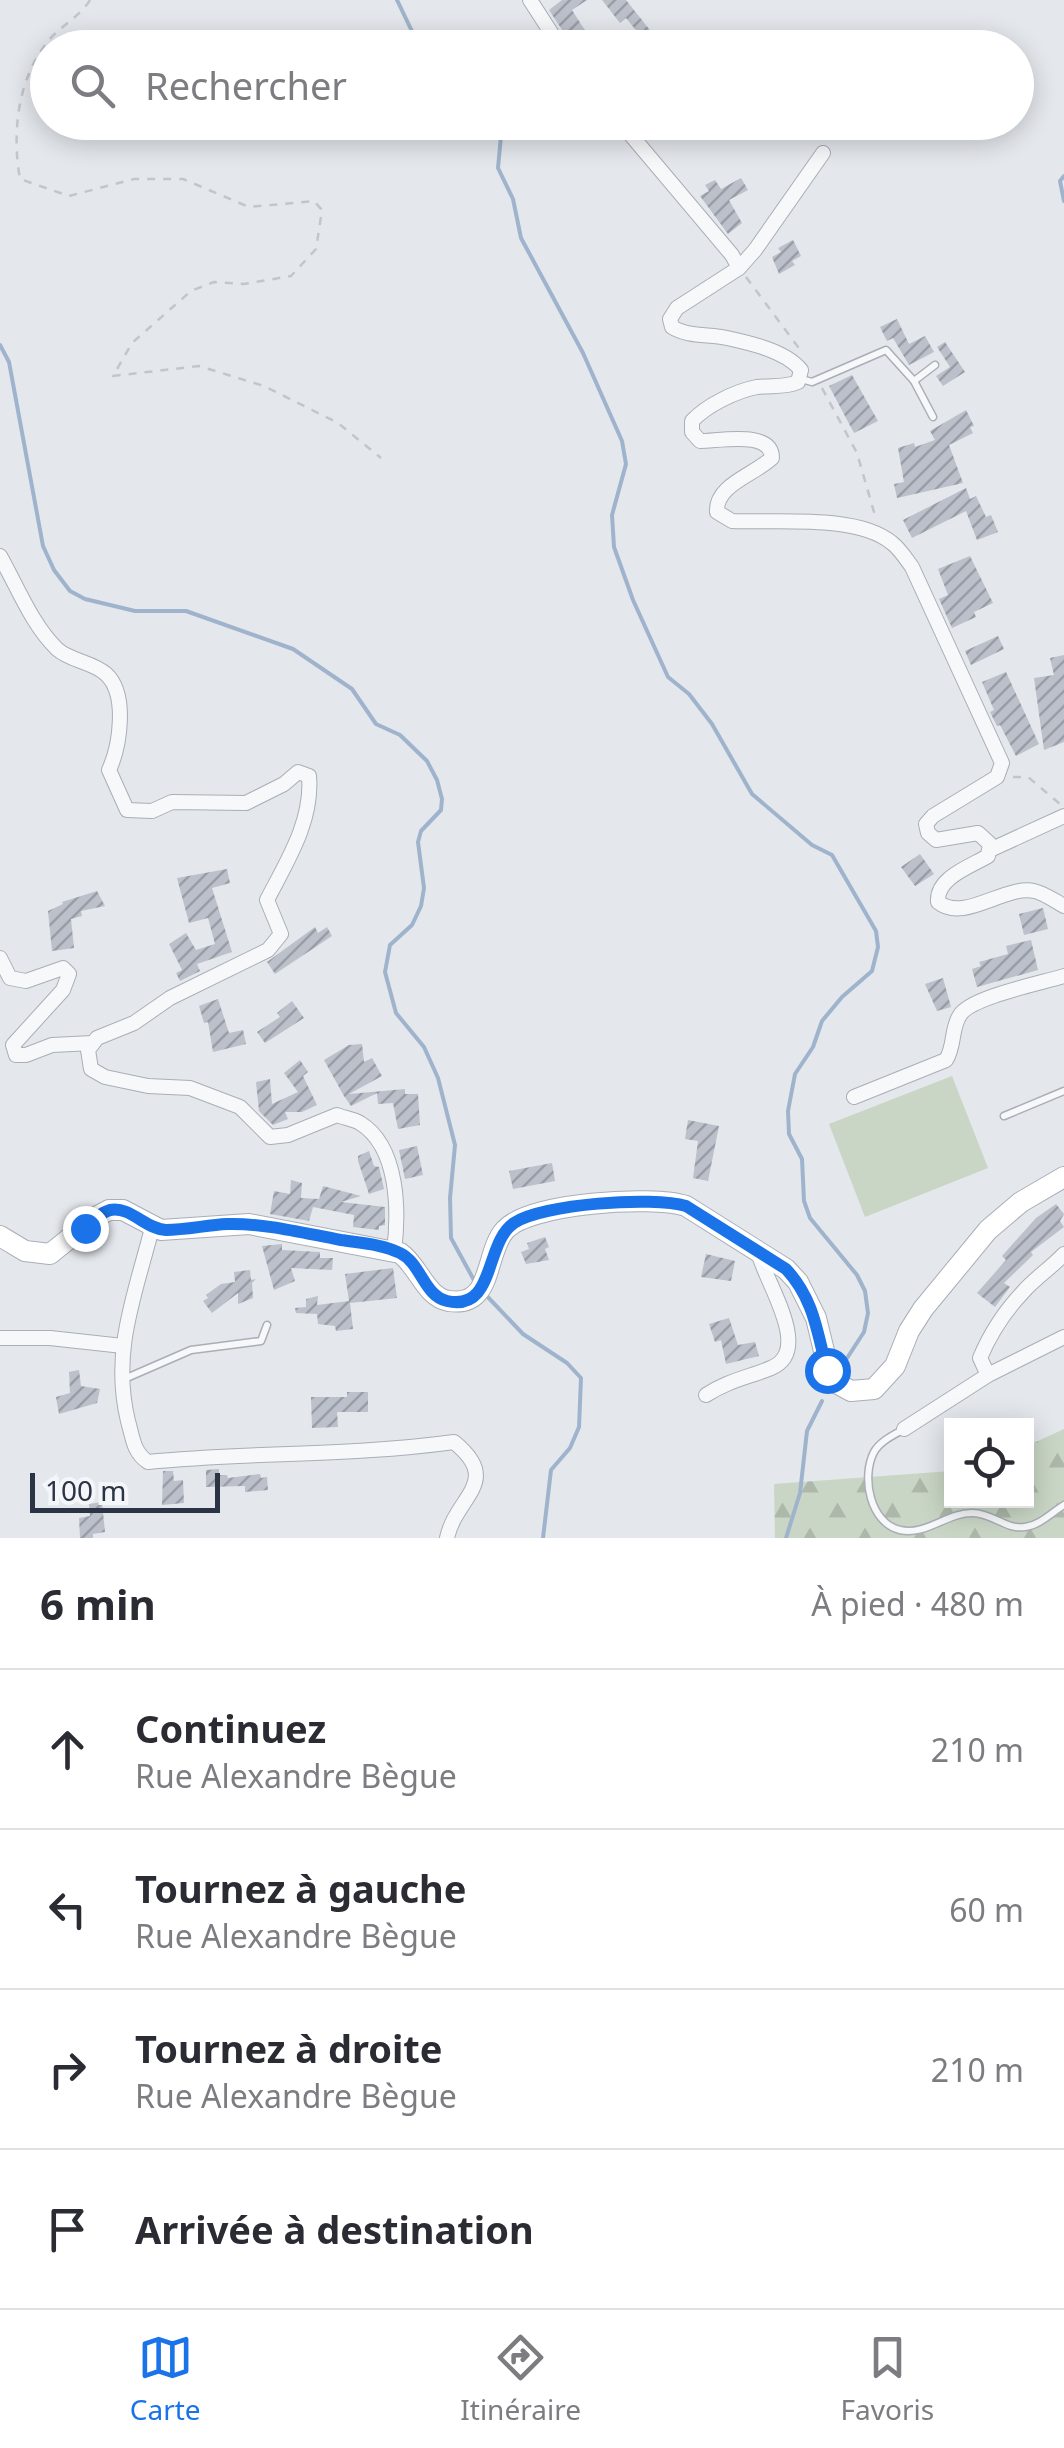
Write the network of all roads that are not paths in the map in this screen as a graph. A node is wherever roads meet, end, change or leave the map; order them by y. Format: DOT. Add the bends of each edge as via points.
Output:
graph roads {
  1 [pos="530,0"];
  2 [pos="549,30"];
  3 [pos="635,140"];
  4 [pos="822,153"];
  5 [pos="739,268"];
  6 [pos="935,365"];
  7 [pos="810,380"];
  8 [pos="914,381"];
  9 [pos="933,416"];
  10 [pos="0,556"];
  11 [pos="1064,816"];
  12 [pos="990,850"];
  13 [pos="1064,906"];
  14 [pos="0,958"];
  15 [pos="1064,976"];
  16 [pos="93,1042"];
  17 [pos="1064,1091"];
  18 [pos="854,1097"];
  19 [pos="1004,1116"];
  20 [pos="1064,1177"];
  21 [pos="152,1228"];
  22 [pos="0,1236"];
  23 [pos="756,1248"];
  24 [pos="394,1251"];
  25 [pos="1064,1254"];
  26 [pos="267,1325"];
  27 [pos="0,1338"];
  28 [pos="1064,1338"];
  29 [pos="122,1346"];
  30 [pos="988,1375"];
  31 [pos="121,1381"];
  32 [pos="706,1394"];
  33 [pos="904,1429"];
  34 [pos="1064,1505"];
  35 [pos="447,1538"];
  1 -- 2 [label="street"];
  3 -- 5 [label="street"];
  4 -- 5 [label="street"];
  5 -- 7 [label="street" via="677,308 672,326 760,348 794,362"];
  6 -- 8 [label="lane"];
  7 -- 8 [label="lane" via="886,350"];
  7 -- 12 [label="street" via="756,387 692,420 700,441 759,440 772,450 762,468 723,491 717,512 732,521 870,530 912,567 1002,763 996,777 933,816 928,834 936,840 978,834"];
  8 -- 9 [label="lane"];
  10 -- 16 [label="street" via="58,651 106,674 119,696 119,748 109,770 127,810 152,811 172,802 246,803 298,772 309,776 306,816 267,900 280,934 268,950"];
  11 -- 12 [label="street"];
  12 -- 13 [label="street" via="944,883 938,902 958,908 1036,891"];
  14 -- 16 [label="street" via="10,978 26,981 63,968 69,974 63,990 13,1045 16,1055"];
  15 -- 18 [label="street" via="969,1006 957,1019 946,1060"];
  16 -- 24 [label="street" via="91,1070 148,1086 190,1088 240,1108 270,1137 336,1115 362,1124 392,1174"];
  17 -- 19 [label="lane"];
  20 -- 23 [label="main road" via="988,1230 923,1309 884,1382 864,1392 831,1380 808,1298 786,1269"];
  21 -- 22 [label="main road" via="123,1210 109,1210 50,1254 25,1251"];
  21 -- 24 [label="main road" via="249,1224"];
  21 -- 29 [label="street"];
  23 -- 24 [label="main road" via="686,1206 621,1200 518,1220 498,1240 482,1288 467,1301 442,1300 409,1259"];
  23 -- 32 [label="street" via="778,1296 789,1348 771,1368"];
  25 -- 30 [label="street" via="989,1337 980,1358"];
  26 -- 31 [label="lane" via="261,1341 190,1350"];
  27 -- 29 [label="street"];
  28 -- 30 [label="street"];
  29 -- 31 [label="street"];
  30 -- 33 [label="street"];
  31 -- 35 [label="street" via="136,1454 148,1462 454,1442 477,1467 475,1486"];
  33 -- 34 [label="lane" via="882,1443 870,1466 874,1511 884,1524 920,1530 973,1513 1028,1527"];
}
